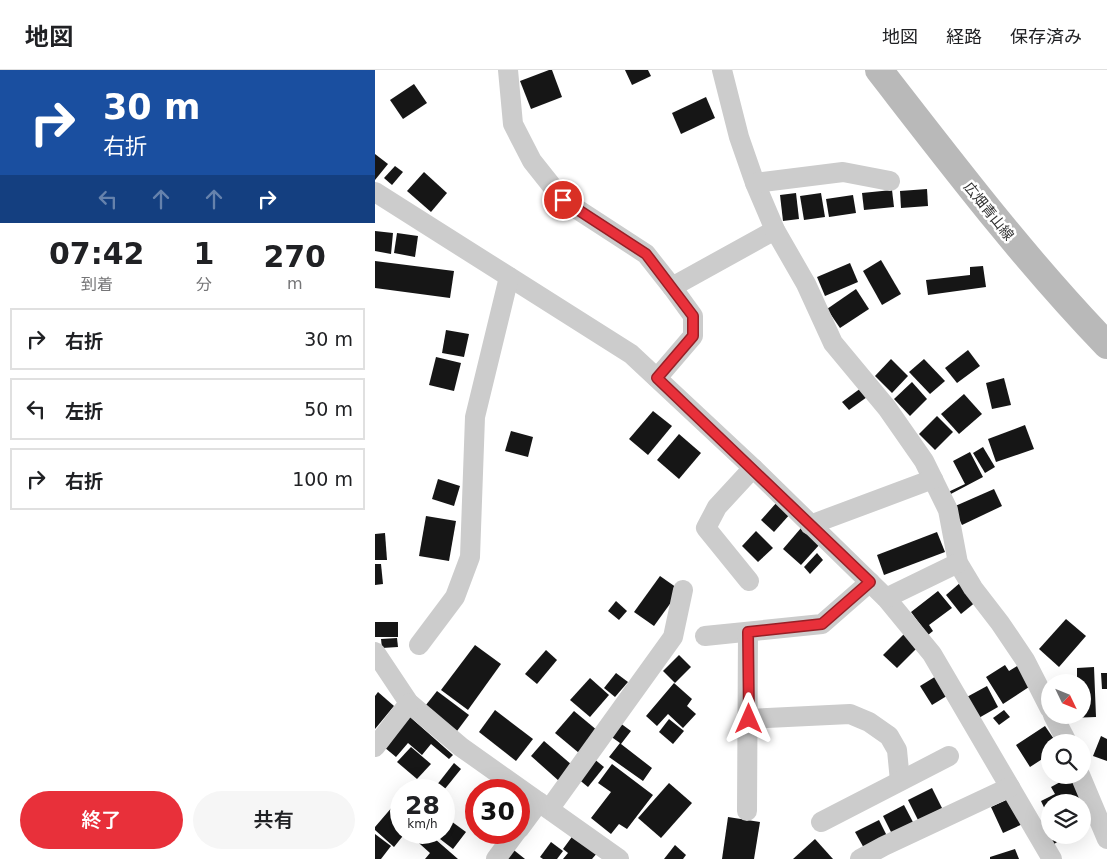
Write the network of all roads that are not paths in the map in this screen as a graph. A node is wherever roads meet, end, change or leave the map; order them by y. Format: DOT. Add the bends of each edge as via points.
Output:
graph roads {
  1 [pos="508,70"];
  2 [pos="722,70"];
  3 [pos="879,70"];
  4 [pos="890,181"];
  5 [pos="755,183"];
  6 [pos="375,192"];
  7 [pos="775,230"];
  8 [pos="509,277"];
  9 [pos="672,287"];
  10 [pos="1107,345"];
  11 [pos="657,378"];
  12 [pos="753,468"];
  13 [pos="933,479"];
  14 [pos="810,524"];
  15 [pos="958,563"];
  16 [pos="749,580"];
  17 [pos="870,582"];
  18 [pos="683,590"];
  19 [pos="886,598"];
  20 [pos="748,632"];
  21 [pos="705,636"];
  22 [pos="419,645"];
  23 [pos="375,652"];
  24 [pos="1041,691"];
  25 [pos="409,703"];
  26 [pos="749,719"];
  27 [pos="375,747"];
  28 [pos="949,756"];
  29 [pos="901,781"];
  30 [pos="1084,784"];
  31 [pos="1010,786"];
  32 [pos="544,805"];
  33 [pos="747,810"];
  34 [pos="530,818"];
  35 [pos="821,822"];
  36 [pos="1107,839"];
  37 [pos="507,844"];
  38 [pos="496,859"];
  39 [pos="619,859"];
  40 [pos="859,859"];
  41 [pos="1052,859"];
  1 -- 9 [label="street" via="513,124 532,161 563,200 646,254"];
  2 -- 5 [label="street"];
  3 -- 10 [label="main road, 広畑青山線" via="1005,231"];
  4 -- 5 [label="street" via="843,172"];
  5 -- 7 [label="street"];
  6 -- 8 [label="street"];
  7 -- 9 [label="street"];
  7 -- 13 [label="street" via="833,343 887,408"];
  8 -- 11 [label="street" via="631,354"];
  8 -- 22 [label="street" via="475,416 469,557 455,597"];
  9 -- 11 [label="street" via="693,316 693,336"];
  11 -- 12 [label="street"];
  12 -- 14 [label="street"];
  12 -- 16 [label="street" via="717,507 707,528"];
  13 -- 14 [label="street"];
  13 -- 15 [label="street" via="948,510"];
  14 -- 17 [label="street"];
  15 -- 19 [label="street"];
  15 -- 24 [label="street" via="1025,660"];
  17 -- 19 [label="street"];
  17 -- 20 [label="street" via="822,624"];
  18 -- 32 [label="street" via="673,636"];
  19 -- 31 [label="street" via="932,654"];
  20 -- 21 [label="street"];
  20 -- 26 [label="street"];
  23 -- 25 [label="street"];
  25 -- 27 [label="street"];
  25 -- 32 [label="street" via="461,747"];
  26 -- 29 [label="street" via="850,714 889,736 897,750"];
  26 -- 33 [label="street"];
  28 -- 29 [label="street"];
  29 -- 35 [label="street"];
  30 -- 36 [label="street"];
  31 -- 40 [label="street"];
  31 -- 41 [label="street"];
  32 -- 34 [label="street"];
  32 -- 39 [label="street"];
  37 -- 38 [label="street"];
}
